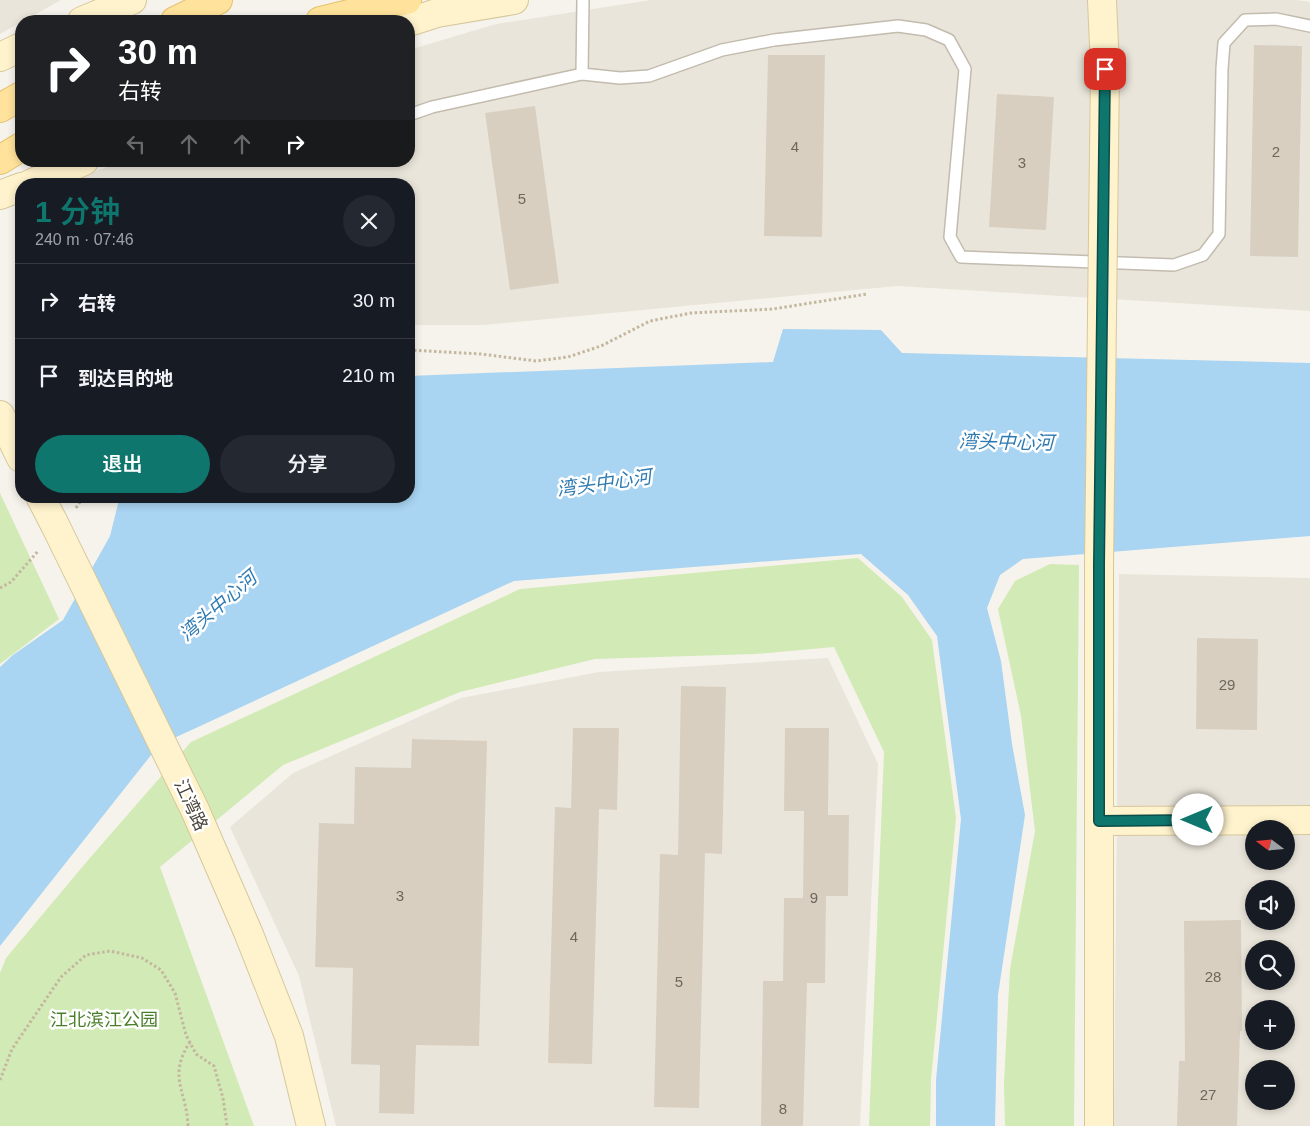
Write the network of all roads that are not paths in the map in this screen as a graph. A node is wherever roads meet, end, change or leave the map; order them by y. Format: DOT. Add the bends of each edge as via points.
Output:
graph roads {
  1 [pos="132,0"];
  2 [pos="218,0"];
  3 [pos="408,0"];
  4 [pos="514,0"];
  5 [pos="583,0"];
  6 [pos="1102,0"];
  7 [pos="96,15"];
  8 [pos="187,15"];
  9 [pos="345,15"];
  10 [pos="415,20"];
  11 [pos="1310,26"];
  12 [pos="15,50"];
  13 [pos="0,57"];
  14 [pos="582,74"];
  15 [pos="415,113"];
  16 [pos="15,151"];
  17 [pos="0,160"];
  18 [pos="70,167"];
  19 [pos="44,178"];
  20 [pos="15,189"];
  21 [pos="0,195"];
  22 [pos="0,415"];
  23 [pos="15,446"];
  24 [pos="44,503"];
  25 [pos="1310,820"];
  26 [pos="1099,821"];
  27 [pos="311,1126"];
  28 [pos="1099,1126"];
  1 -- 7 [label="street"];
  2 -- 8 [label="main road"];
  3 -- 9 [label="main road"];
  4 -- 10 [label="street" via="437,13"];
  5 -- 14 [label="lane"];
  6 -- 26 [label="street, bridge" via="1105,69"];
  11 -- 14 [label="lane" via="1276,19 1245,20 1224,43 1219,234 1202,255 1174,265 961,257 950,237 965,69 949,40 926,30 898,26 774,40 722,50 649,76 620,78"];
  12 -- 13 [label="street"];
  14 -- 15 [label="lane" via="432,106"];
  16 -- 17 [label="main road"];
  18 -- 19 [label="street"];
  20 -- 21 [label="street"];
  22 -- 23 [label="street"];
  24 -- 27 [label="street, 江湾路, bridge" via="195,810 248,932 289,1036"];
  25 -- 26 [label="street"];
  26 -- 28 [label="street"];
}
